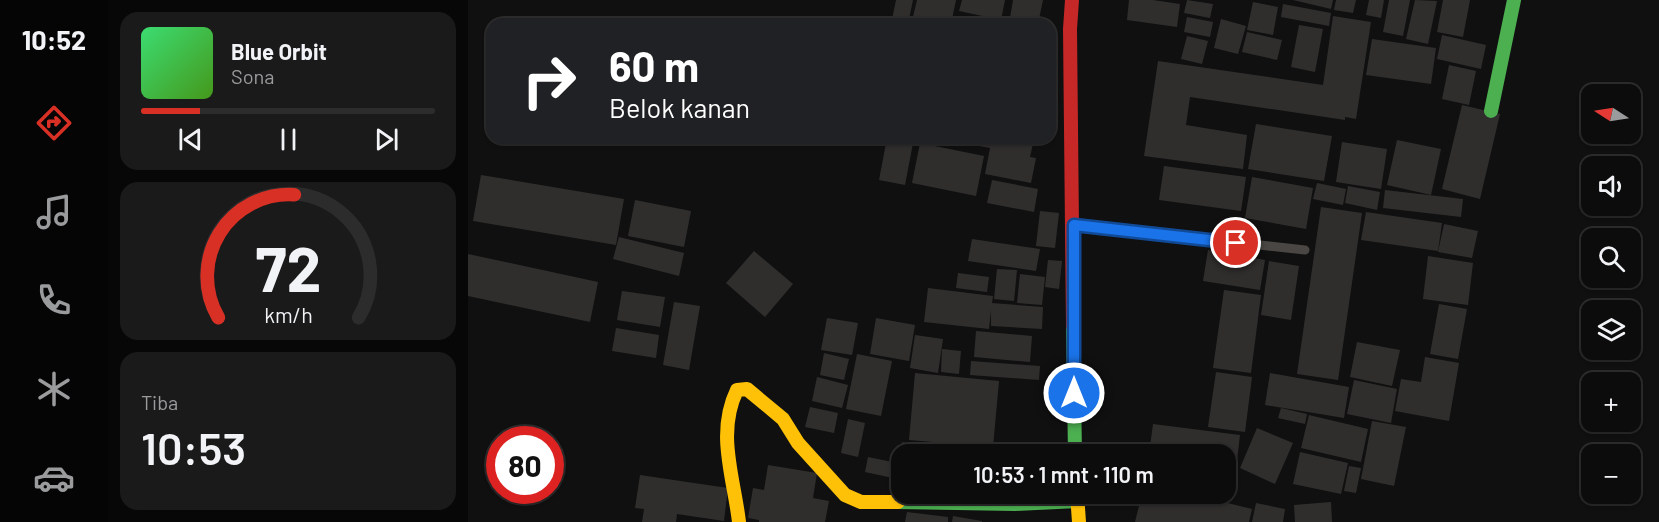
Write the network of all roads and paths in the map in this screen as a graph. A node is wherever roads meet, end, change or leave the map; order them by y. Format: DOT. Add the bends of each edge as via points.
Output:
graph roads {
  1 [pos="1072,0"];
  2 [pos="1514,0"];
  3 [pos="1491,111"];
  4 [pos="1074,225"];
  5 [pos="1305,250"];
  6 [pos="1075,444"];
  7 [pos="891,502"];
  8 [pos="1078,504"];
  9 [pos="740,522"];
  10 [pos="1079,522"];
  1 -- 4 [label="main road"];
  2 -- 3 [label="main road"];
  4 -- 5 [label="lane"];
  4 -- 6 [label="main road"];
  7 -- 9 [label="main road" via="861,502 845,495 798,443 783,419 747,389 737,390 728,427 731,480"];
  8 -- 10 [label="main road"];
}
